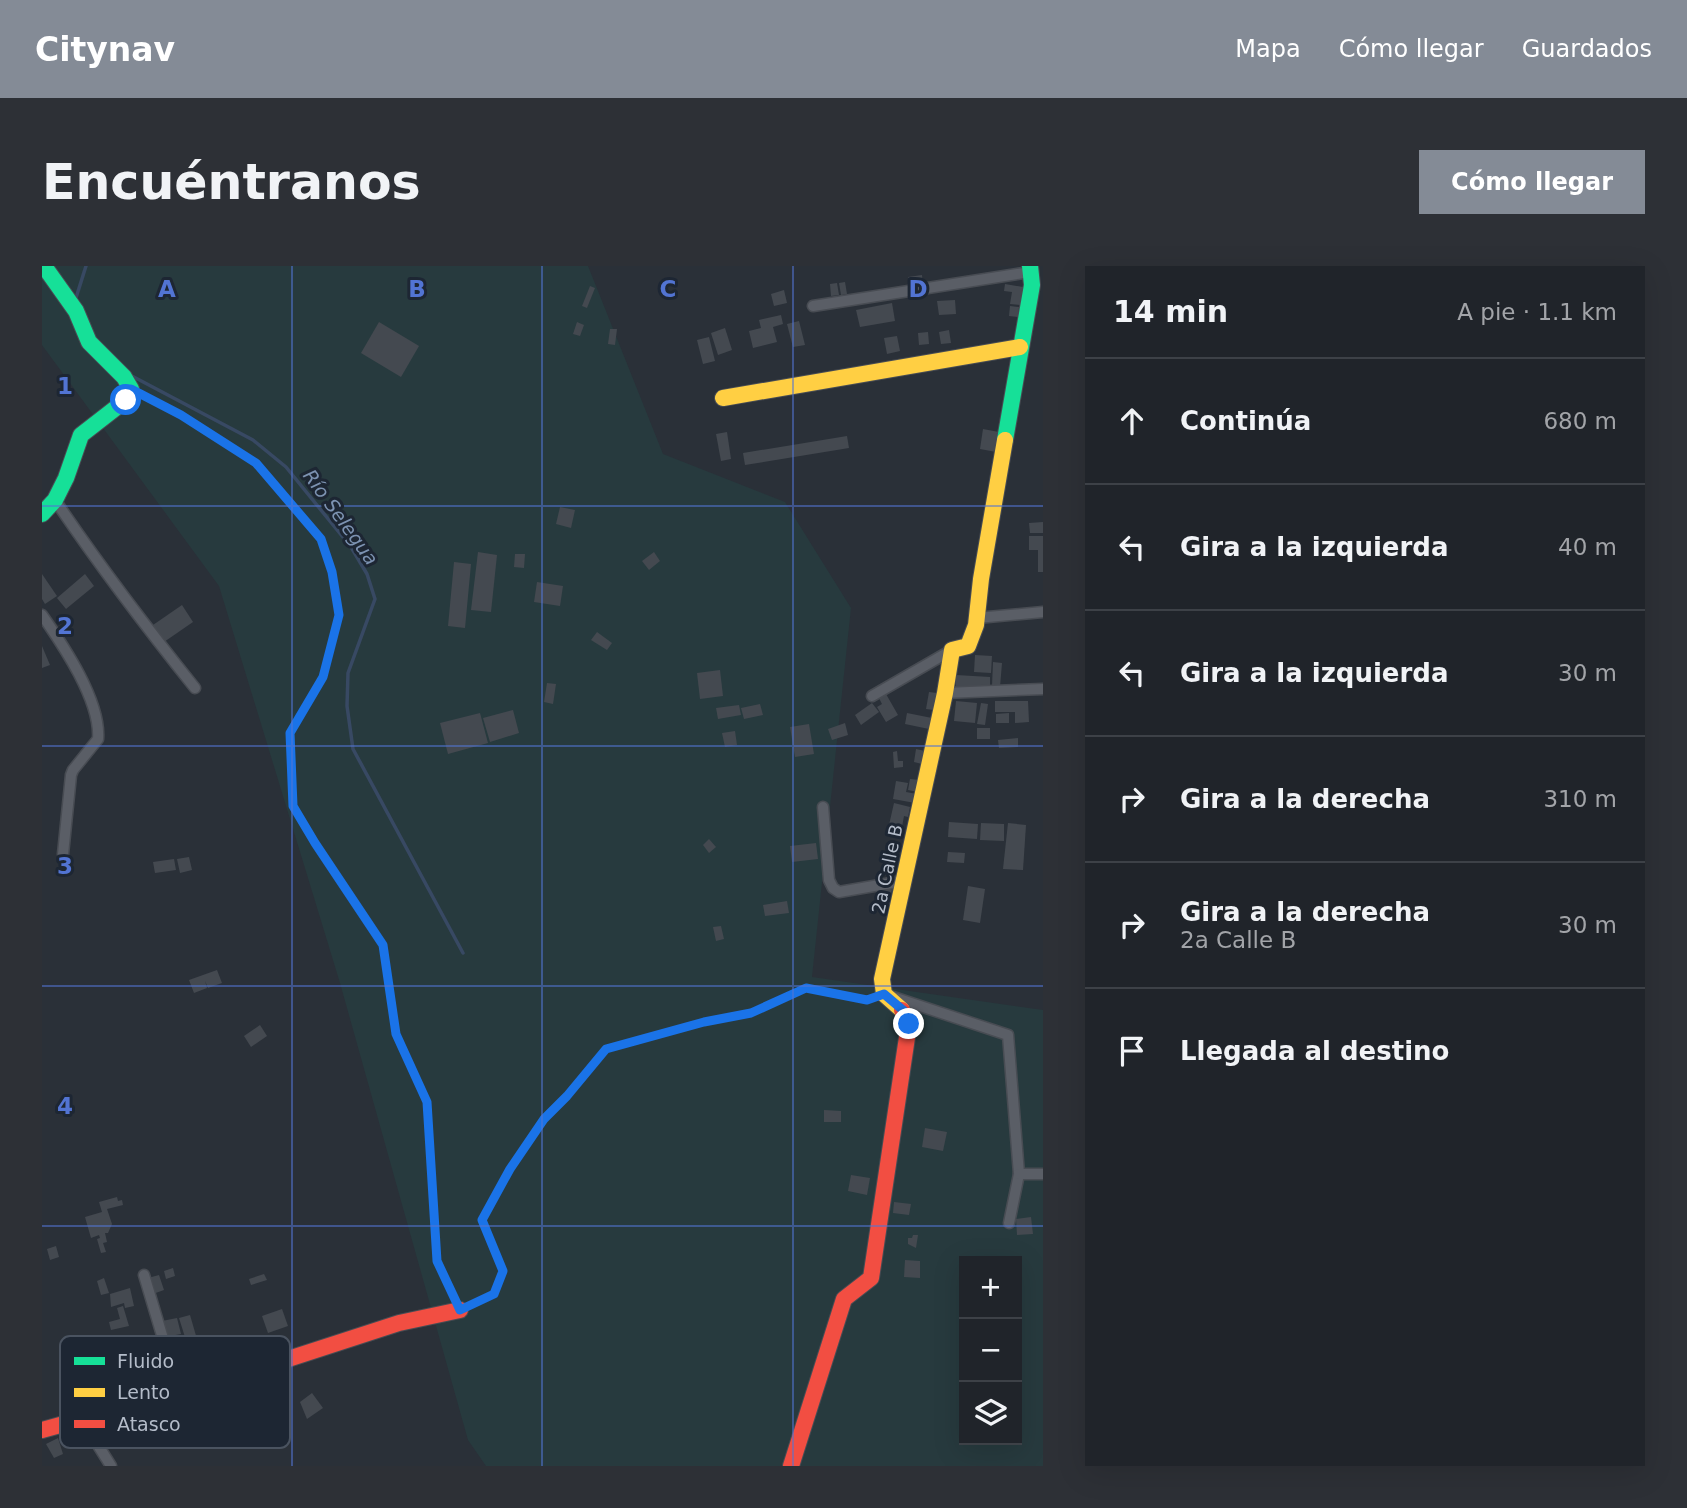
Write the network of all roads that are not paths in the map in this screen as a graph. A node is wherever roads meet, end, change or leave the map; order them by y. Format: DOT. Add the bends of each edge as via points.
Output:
graph roads {
  1 [pos="44,266"];
  2 [pos="1034,276"];
  3 [pos="813,306"];
  4 [pos="1020,347"];
  5 [pos="723,398"];
  6 [pos="55,500"];
  7 [pos="42,514"];
  8 [pos="1043,612"];
  9 [pos="42,615"];
  10 [pos="977,618"];
  11 [pos="952,650"];
  12 [pos="195,688"];
  13 [pos="1043,689"];
  14 [pos="945,693"];
  15 [pos="872,696"];
  16 [pos="823,807"];
  17 [pos="63,854"];
  18 [pos="903,881"];
  19 [pos="884,994"];
  20 [pos="1019,1174"];
  21 [pos="1043,1174"];
  22 [pos="1009,1223"];
  23 [pos="144,1275"];
  24 [pos="460,1310"];
  25 [pos="162,1336"];
  26 [pos="290,1358"];
  27 [pos="60,1424"];
  28 [pos="42,1430"];
  29 [pos="100,1448"];
  30 [pos="111,1466"];
  31 [pos="791,1466"];
  1 -- 6 [label="street" via="73,307 89,342 131,389 126,400 81,435"];
  2 -- 3 [label="street"];
  2 -- 4 [label="street"];
  4 -- 5 [label="street"];
  4 -- 10 [label="street"];
  6 -- 7 [label="street"];
  6 -- 12 [label="street"];
  8 -- 10 [label="street"];
  9 -- 17 [label="street" via="74,662 99,734 73,770"];
  10 -- 11 [label="street" via="969,645"];
  11 -- 14 [label="street, 2a Calle B"];
  11 -- 15 [label="street"];
  13 -- 14 [label="street"];
  14 -- 18 [label="street, 2a Calle B"];
  16 -- 18 [label="street" via="833,888 839,891"];
  18 -- 19 [label="street, 2a Calle B" via="882,979"];
  19 -- 20 [label="street" via="1008,1035"];
  19 -- 31 [label="street" via="904,1011 909,1024 871,1278 844,1299"];
  20 -- 21 [label="street"];
  20 -- 22 [label="street"];
  23 -- 25 [label="street"];
  24 -- 26 [label="street" via="399,1323"];
  27 -- 28 [label="street"];
  29 -- 30 [label="street"];
}
